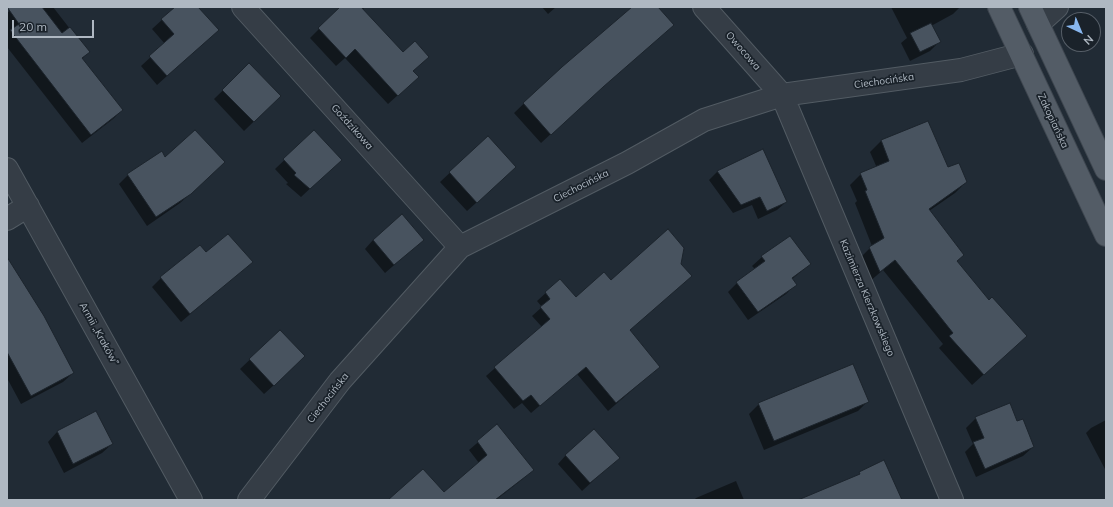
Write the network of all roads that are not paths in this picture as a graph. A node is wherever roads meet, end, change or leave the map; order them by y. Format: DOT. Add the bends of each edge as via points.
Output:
graph roads {
  1 [pos="243,7"];
  2 [pos="704,7"];
  3 [pos="999,7"];
  4 [pos="1057,7"];
  5 [pos="1034,16"];
  6 [pos="1022,54"];
  7 [pos="782,95"];
  8 [pos="7,169"];
  9 [pos="1106,169"];
  10 [pos="28,206"];
  11 [pos="7,219"];
  12 [pos="1106,235"];
  13 [pos="460,247"];
  14 [pos="190,500"];
  15 [pos="249,500"];
  16 [pos="952,500"];
  1 -- 13 [label="street, Goździkowa"];
  2 -- 7 [label="street, Owocowa"];
  3 -- 6 [label="main road, Zakopiańska"];
  4 -- 5 [label="street"];
  5 -- 9 [label="main road"];
  6 -- 7 [label="street, Ciechocińska" via="961,70"];
  6 -- 12 [label="main road, Zakopiańska"];
  7 -- 13 [label="street, Ciechocińska" via="704,120 627,163"];
  7 -- 16 [label="street, Kazimierza Kierzkowskiego"];
  8 -- 10 [label="street, Armii „Kraków”"];
  10 -- 11 [label="street"];
  10 -- 14 [label="street, Armii „Kraków”"];
  13 -- 15 [label="street, Ciechocińska" via="340,381"];
}
